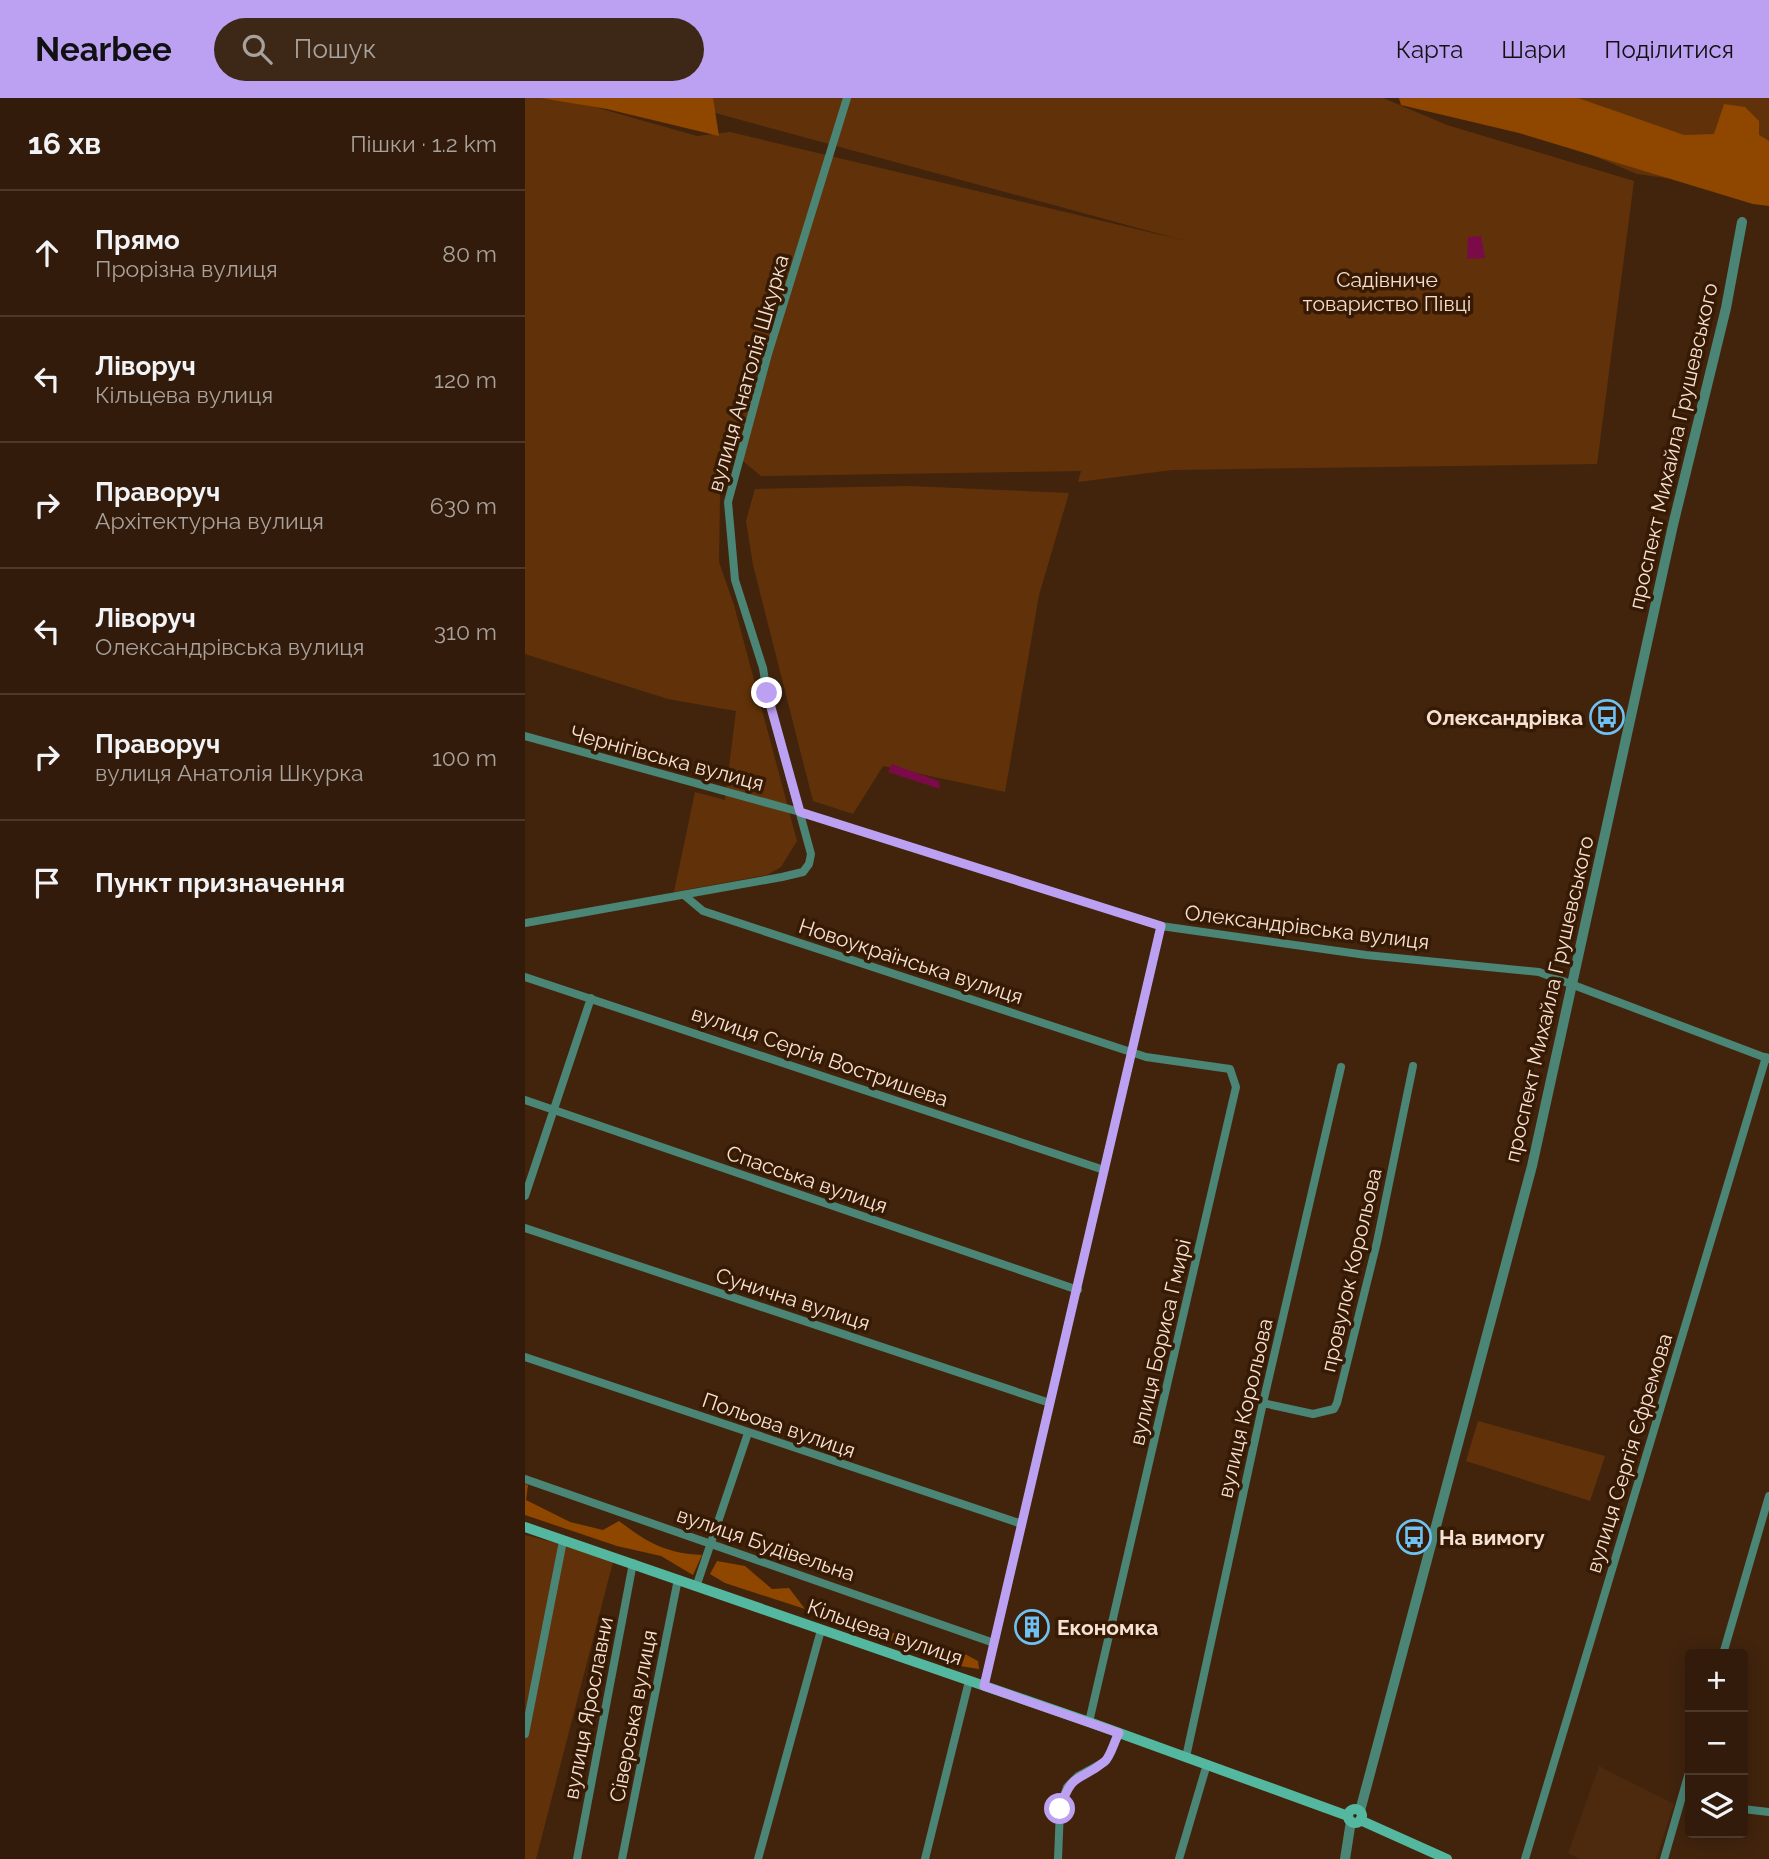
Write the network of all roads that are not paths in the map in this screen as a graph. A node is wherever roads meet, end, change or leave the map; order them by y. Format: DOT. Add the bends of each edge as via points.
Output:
graph roads {
  1 [pos="847,98"];
  2 [pos="1742,222"];
  3 [pos="525,736"];
  4 [pos="800,812"];
  5 [pos="684,895"];
  6 [pos="525,923"];
  7 [pos="1161,926"];
  8 [pos="525,977"];
  9 [pos="1574,984"];
  10 [pos="591,998"];
  11 [pos="1131,1052"];
  12 [pos="1767,1058"];
  13 [pos="1413,1066"];
  14 [pos="1341,1067"];
  15 [pos="525,1100"];
  16 [pos="554,1111"];
  17 [pos="1104,1170"];
  18 [pos="525,1196"];
  19 [pos="525,1228"];
  20 [pos="1078,1290"];
  21 [pos="525,1357"];
  22 [pos="1050,1403"];
  23 [pos="1263,1403"];
  24 [pos="748,1433"];
  25 [pos="525,1479"];
  26 [pos="1769,1496"];
  27 [pos="1022,1524"];
  28 [pos="525,1527"];
  29 [pos="563,1541"];
  30 [pos="711,1542"];
  31 [pos="633,1563"];
  32 [pos="678,1579"];
  33 [pos="696,1587"];
  34 [pos="821,1630"];
  35 [pos="994,1643"];
  36 [pos="1724,1649"];
  37 [pos="969,1681"];
  38 [pos="984,1686"];
  39 [pos="1090,1722"];
  40 [pos="1119,1733"];
  41 [pos="525,1734"];
  42 [pos="1186,1756"];
  43 [pos="1207,1764"];
  44 [pos="1685,1803"];
  45 [pos="1748,1810"];
  46 [pos="1769,1812"];
  47 [pos="1355,1816"];
  48 [pos="577,1859"];
  49 [pos="622,1859"];
  50 [pos="758,1859"];
  51 [pos="925,1859"];
  52 [pos="1058,1859"];
  53 [pos="1179,1859"];
  54 [pos="1345,1859"];
  55 [pos="1447,1859"];
  56 [pos="1525,1859"];
  57 [pos="1664,1859"];
  1 -- 4 [label="street, вулиця Анатолія Шкурка" via="728,502 735,580"];
  2 -- 9 [label="street, проспект Михайла Грушевського"];
  3 -- 4 [label="street, Чернігівська вулиця"];
  4 -- 5 [label="street, вулиця Анатолія Шкурка" via="811,854 803,872"];
  4 -- 7 [label="street, Олександрівська вулиця"];
  5 -- 6 [label="street, вулиця Анатолія Шкурка"];
  5 -- 11 [label="street, Новоукраїнська вулиця" via="703,911"];
  7 -- 9 [label="street, Олександрівська вулиця" via="1366,955 1539,972"];
  7 -- 11 [label="street"];
  8 -- 10 [label="street, вулиця Сергія Востришева"];
  9 -- 12 [label="street, Олександрівська вулиця"];
  9 -- 47 [label="street, проспект Михайла Грушевського" via="1532,1166"];
  10 -- 16 [label="street"];
  10 -- 17 [label="street, вулиця Сергія Востришева"];
  11 -- 17 [label="street"];
  11 -- 39 [label="street, вулиця Бориса Гмирі" via="1230,1069 1236,1087"];
  12 -- 56 [label="street, вулиця Сергія Єфремова"];
  13 -- 23 [label="street, провулок Корольова" via="1377,1242 1337,1403 1333,1409 1313,1413"];
  14 -- 23 [label="street, вулиця Корольова"];
  15 -- 16 [label="street, Спасська вулиця"];
  16 -- 18 [label="street"];
  16 -- 20 [label="street, Спасська вулиця"];
  17 -- 20 [label="street"];
  19 -- 22 [label="street, Сунична вулиця"];
  20 -- 22 [label="street"];
  21 -- 24 [label="street, Польова вулиця"];
  22 -- 27 [label="street"];
  23 -- 42 [label="street, вулиця Корольова"];
  24 -- 27 [label="street, Польова вулиця"];
  24 -- 30 [label="street"];
  25 -- 30 [label="street, вулиця Будівельна"];
  26 -- 36 [label="street"];
  27 -- 35 [label="street"];
  28 -- 29 [label="main road, Кільцева вулиця"];
  29 -- 31 [label="main road, Кільцева вулиця"];
  29 -- 41 [label="street"];
  30 -- 33 [label="street"];
  30 -- 35 [label="street, вулиця Будівельна"];
  31 -- 32 [label="main road, Кільцева вулиця"];
  31 -- 48 [label="street, вулиця Ярославни"];
  32 -- 33 [label="main road, Кільцева вулиця"];
  32 -- 49 [label="street, Сіверська вулиця"];
  33 -- 34 [label="main road, Кільцева вулиця"];
  34 -- 37 [label="main road, Кільцева вулиця"];
  34 -- 50 [label="street"];
  35 -- 38 [label="street"];
  37 -- 38 [label="main road, Кільцева вулиця"];
  37 -- 51 [label="street"];
  38 -- 39 [label="main road, Кільцева вулиця"];
  39 -- 40 [label="main road, Кільцева вулиця"];
  40 -- 42 [label="main road, Кільцева вулиця"];
  40 -- 52 [label="street" via="1106,1761 1067,1787 1060,1809"];
  42 -- 43 [label="main road, Кільцева вулиця"];
  43 -- 47 [label="main road, Кільцева вулиця"];
  43 -- 53 [label="street"];
  44 -- 57 [label="street"];
  45 -- 46 [label="street"];
  47 -- 54 [label="street, проспект Михайла Грушевського"];
  47 -- 55 [label="main road, Кільцева вулиця"];
}
